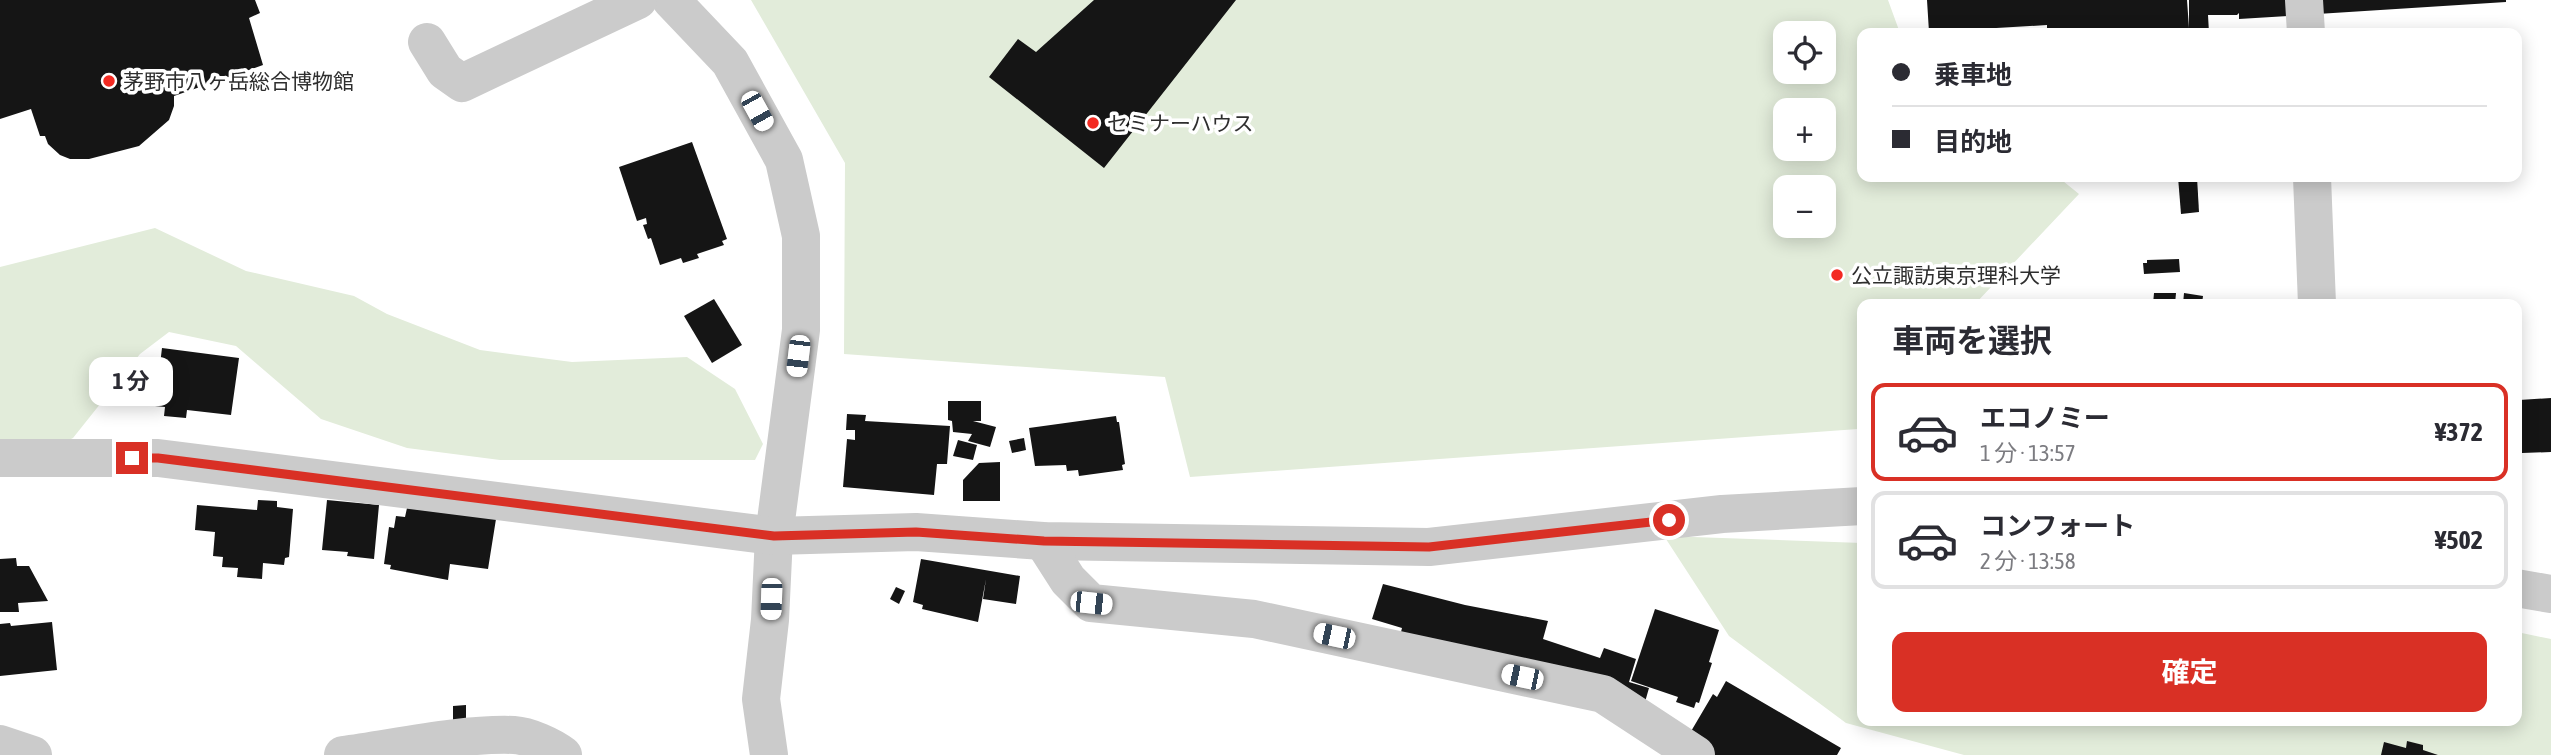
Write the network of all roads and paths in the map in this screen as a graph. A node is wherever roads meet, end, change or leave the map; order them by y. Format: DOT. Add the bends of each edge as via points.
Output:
graph roads {
  1 [pos="638,0"];
  2 [pos="671,0"];
  3 [pos="2304,0"];
  4 [pos="2305,28"];
  5 [pos="427,42"];
  6 [pos="2312,182"];
  7 [pos="2317,299"];
  8 [pos="0,458"];
  9 [pos="1857,506"];
  10 [pos="774,536"];
  11 [pos="1044,541"];
  12 [pos="2522,589"];
  13 [pos="2551,594"];
  14 [pos="0,744"];
  15 [pos="33,755"];
  16 [pos="343,755"];
  17 [pos="563,755"];
  18 [pos="769,755"];
  19 [pos="1696,755"];
  1 -- 5 [label="street" via="462,83 445,71"];
  2 -- 10 [label="street" via="730,62 784,160 801,236 801,330"];
  3 -- 4 [label="street"];
  6 -- 7 [label="street"];
  8 -- 10 [label="street" via="158,458"];
  9 -- 11 [label="street" via="1722,514 1429,547"];
  10 -- 11 [label="street" via="916,532"];
  10 -- 18 [label="street" via="761,699"];
  11 -- 19 [label="street" via="1068,580 1091,603 1254,619 1603,694"];
  12 -- 13 [label="street"];
  14 -- 15 [label="street"];
  16 -- 17 [label="street" via="517,735"];
}
